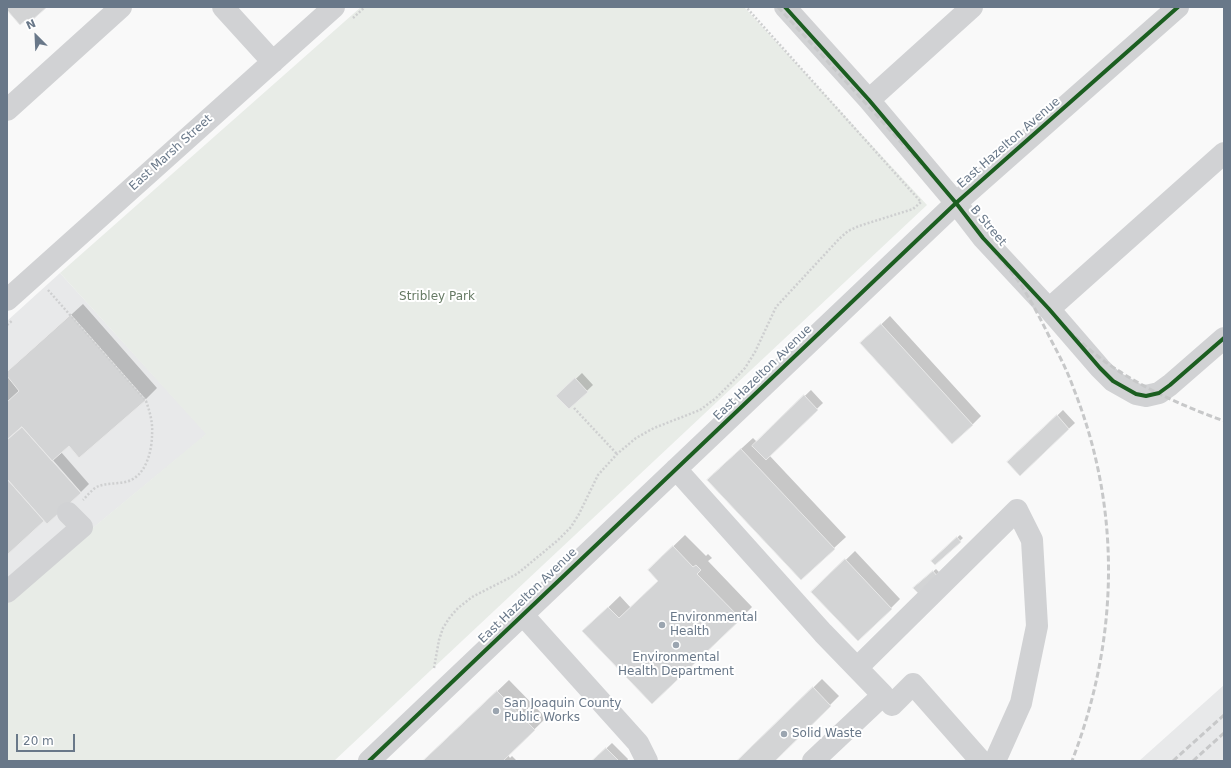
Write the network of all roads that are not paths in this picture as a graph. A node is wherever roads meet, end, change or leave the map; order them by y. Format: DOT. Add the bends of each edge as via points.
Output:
graph roads {
  1 [pos="121,7"];
  2 [pos="223,7"];
  3 [pos="334,7"];
  4 [pos="785,7"];
  5 [pos="972,7"];
  6 [pos="1178,7"];
  7 [pos="273,62"];
  8 [pos="869,100"];
  9 [pos="7,110"];
  10 [pos="1224,153"];
  11 [pos="956,203"];
  12 [pos="7,300"];
  13 [pos="1049,309"];
  14 [pos="1224,338"];
  15 [pos="676,469"];
  16 [pos="68,513"];
  17 [pos="7,592"];
  18 [pos="523,615"];
  19 [pos="857,668"];
  20 [pos="883,695"];
  21 [pos="369,761"];
  22 [pos="647,761"];
  23 [pos="813,761"];
  24 [pos="981,761"];
  25 [pos="995,761"];
  1 -- 9 [label="street"];
  2 -- 7 [label="street"];
  3 -- 7 [label="street, East Marsh Street"];
  4 -- 8 [label="street, B Street"];
  5 -- 8 [label="street"];
  6 -- 11 [label="street, East Hazelton Avenue"];
  7 -- 12 [label="street, East Marsh Street"];
  8 -- 11 [label="street, B Street"];
  10 -- 13 [label="street"];
  11 -- 13 [label="street, B Street" via="983,238"];
  11 -- 15 [label="street, East Hazelton Avenue"];
  13 -- 14 [label="street, B Street" via="1113,381 1136,394 1146,396 1159,393 1170,385"];
  15 -- 18 [label="street, East Hazelton Avenue"];
  15 -- 19 [label="street"];
  16 -- 17 [label="street" via="82,527"];
  18 -- 21 [label="street, East Hazelton Avenue"];
  18 -- 22 [label="street" via="638,743"];
  19 -- 20 [label="street"];
  19 -- 25 [label="street" via="1017,510 1032,540 1037,626 1021,703"];
  20 -- 23 [label="street"];
  20 -- 24 [label="street" via="892,705 913,684"];
}
